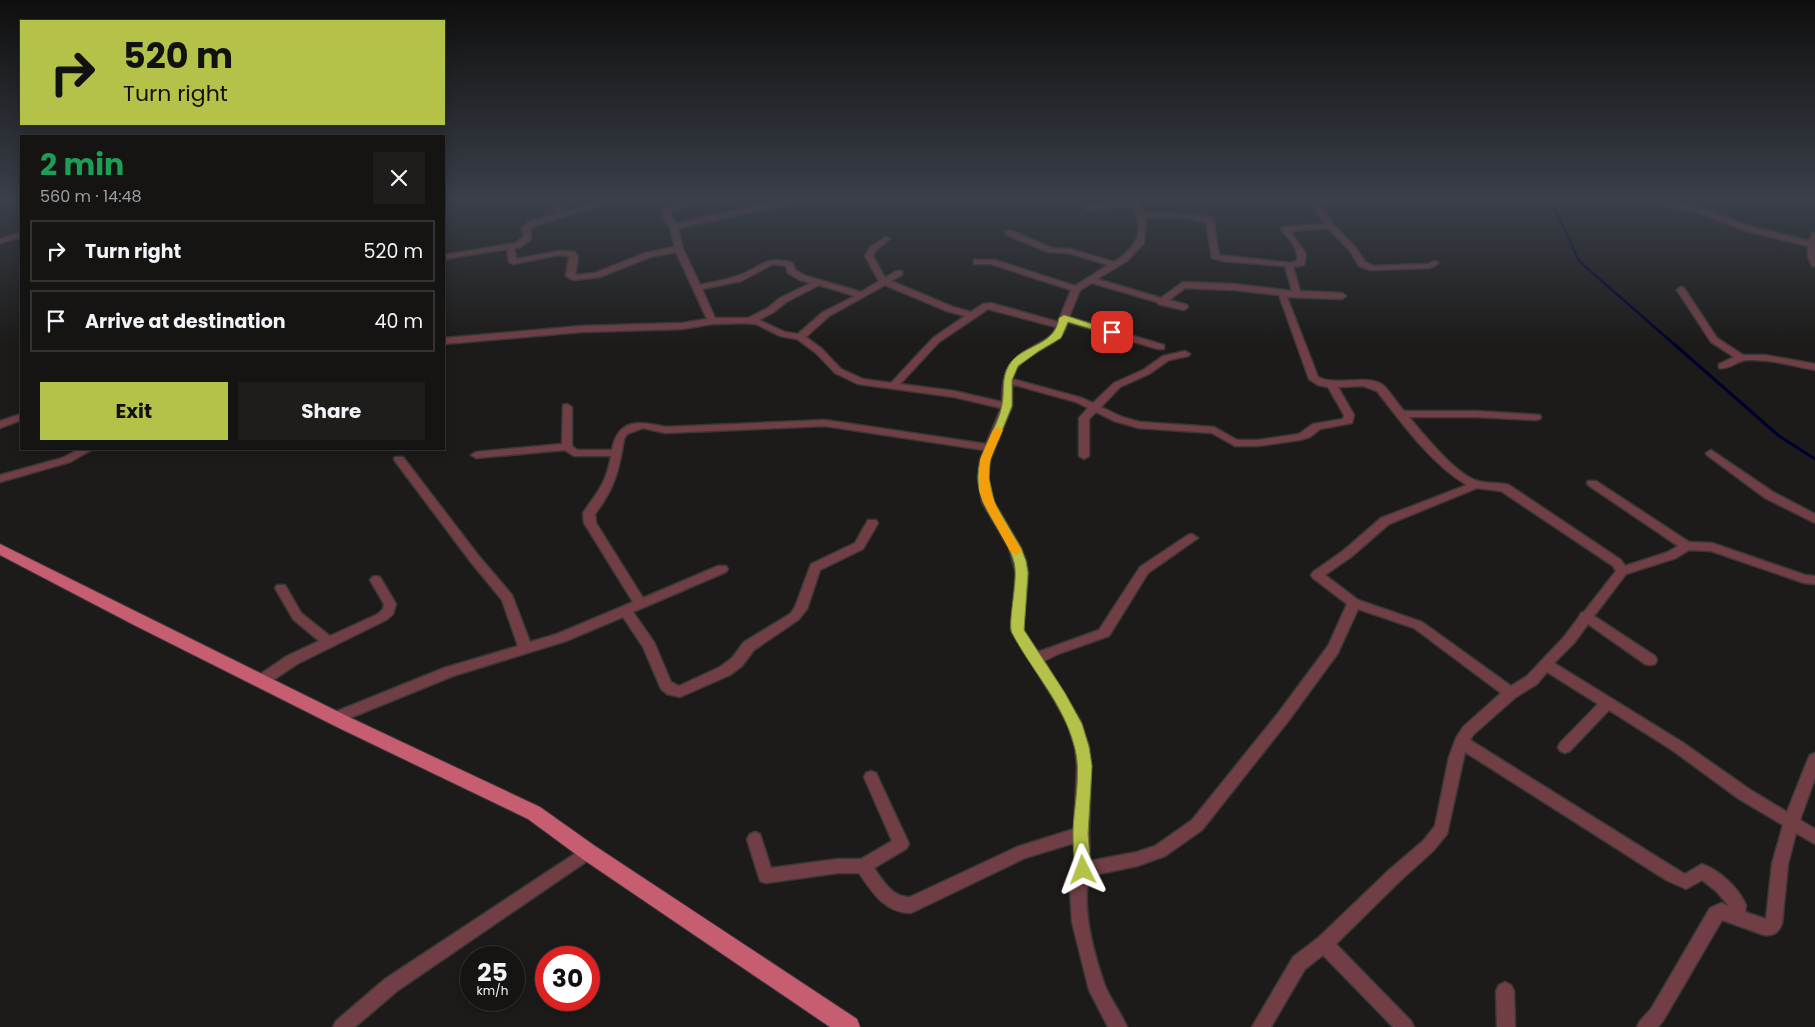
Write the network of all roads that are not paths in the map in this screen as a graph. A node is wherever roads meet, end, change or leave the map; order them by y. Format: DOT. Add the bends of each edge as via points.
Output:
graph roads {
  1 [pos="498,248"];
  2 [pos="510,248"];
  3 [pos="874,248"];
  4 [pos="1046,248"];
  5 [pos="1134,248"];
  6 [pos="1214,248"];
  7 [pos="1300,248"];
  8 [pos="1351,248"];
  9 [pos="1811,248"];
  10 [pos="679,249"];
  11 [pos="445,257"];
  12 [pos="977,262"];
  13 [pos="1435,263"];
  14 [pos="1116,264"];
  15 [pos="1815,264"];
  16 [pos="1289,266"];
  17 [pos="899,272"];
  18 [pos="1091,280"];
  19 [pos="883,281"];
  20 [pos="819,282"];
  21 [pos="697,288"];
  22 [pos="1076,289"];
  23 [pos="1681,290"];
  24 [pos="1292,294"];
  25 [pos="862,295"];
  26 [pos="1342,296"];
  27 [pos="1161,302"];
  28 [pos="1184,307"];
  29 [pos="972,315"];
  30 [pos="752,320"];
  31 [pos="712,321"];
  32 [pos="1063,322"];
  33 [pos="800,338"];
  34 [pos="445,341"];
  35 [pos="1161,347"];
  36 [pos="1185,354"];
  37 [pos="1740,357"];
  38 [pos="1722,366"];
  39 [pos="1815,367"];
  40 [pos="1007,380"];
  41 [pos="1331,384"];
  42 [pos="892,386"];
  43 [pos="1007,406"];
  44 [pos="1094,406"];
  45 [pos="568,407"];
  46 [pos="1402,414"];
  47 [pos="1536,417"];
  48 [pos="20,418"];
  49 [pos="0,425"];
  50 [pos="566,447"];
  51 [pos="991,448"];
  52 [pos="86,450"];
  53 [pos="616,454"];
  54 [pos="1711,454"];
  55 [pos="476,455"];
  56 [pos="1084,456"];
  57 [pos="398,459"];
  58 [pos="0,478"];
  59 [pos="1592,483"];
  60 [pos="1471,485"];
  61 [pos="1815,519"];
  62 [pos="872,523"];
  63 [pos="1192,538"];
  64 [pos="1687,546"];
  65 [pos="0,549"];
  66 [pos="722,568"];
  67 [pos="1622,571"];
  68 [pos="376,580"];
  69 [pos="1815,580"];
  70 [pos="281,588"];
  71 [pos="1354,603"];
  72 [pos="641,604"];
  73 [pos="626,611"];
  74 [pos="1585,616"];
  75 [pos="329,642"];
  76 [pos="526,649"];
  77 [pos="1036,660"];
  78 [pos="1650,660"];
  79 [pos="1545,664"];
  80 [pos="261,681"];
  81 [pos="1511,693"];
  82 [pos="1607,703"];
  83 [pos="335,718"];
  84 [pos="1461,742"];
  85 [pos="1565,747"];
  86 [pos="1815,759"];
  87 [pos="871,777"];
  88 [pos="1791,823"];
  89 [pos="1081,834"];
  90 [pos="1815,837"];
  91 [pos="756,839"];
  92 [pos="588,852"];
  93 [pos="863,866"];
  94 [pos="1083,870"];
  95 [pos="1736,914"];
  96 [pos="1324,944"];
  97 [pos="1505,991"];
  98 [pos="828,1021"];
  99 [pos="342,1027"];
  100 [pos="849,1027"];
  101 [pos="1118,1027"];
  102 [pos="1261,1027"];
  103 [pos="1405,1027"];
  104 [pos="1506,1027"];
  105 [pos="1646,1027"];
  1 -- 11 [label="street"];
  2 -- 10 [label="street" via="513,262 572,254 570,276 573,278 597,275 648,254"];
  3 -- 19 [label="street" via="869,256"];
  4 -- 14 [label="street"];
  5 -- 14 [label="street"];
  6 -- 16 [label="street" via="1217,258"];
  7 -- 16 [label="street" via="1303,260"];
  8 -- 13 [label="street" via="1362,264 1373,268 1430,266"];
  9 -- 15 [label="street"];
  10 -- 21 [label="street"];
  12 -- 22 [label="street" via="992,262"];
  14 -- 18 [label="street"];
  16 -- 24 [label="street"];
  17 -- 19 [label="street"];
  18 -- 22 [label="street"];
  18 -- 27 [label="street"];
  19 -- 25 [label="street"];
  19 -- 29 [label="street"];
  20 -- 21 [label="street" via="803,278 792,271 790,265 772,262 738,279"];
  20 -- 25 [label="street"];
  20 -- 30 [label="street"];
  21 -- 31 [label="street"];
  22 -- 32 [label="street"];
  23 -- 37 [label="street" via="1714,340"];
  24 -- 26 [label="street"];
  24 -- 27 [label="street" via="1183,285"];
  24 -- 41 [label="street" via="1283,295 1283,299 1313,377"];
  25 -- 33 [label="street" via="826,314"];
  27 -- 28 [label="street"];
  29 -- 32 [label="street" via="991,306"];
  29 -- 42 [label="street" via="936,340"];
  30 -- 31 [label="street"];
  30 -- 33 [label="street"];
  31 -- 34 [label="street" via="682,326 581,328"];
  32 -- 35 [label="street"];
  32 -- 40 [label="street" via="1058,336 1014,365"];
  33 -- 42 [label="street" via="819,351 838,372 861,382"];
  36 -- 44 [label="street" via="1166,358 1146,372 1117,385"];
  37 -- 38 [label="street"];
  37 -- 39 [label="street"];
  40 -- 43 [label="street"];
  40 -- 44 [label="street"];
  41 -- 44 [label="street" via="1349,415 1348,420 1317,426 1300,437 1258,443 1232,443 1217,431 1139,425 1118,419"];
  41 -- 46 [label="street" via="1374,385"];
  42 -- 43 [label="street" via="954,394"];
  43 -- 51 [label="street"];
  44 -- 56 [label="street" via="1084,418"];
  45 -- 50 [label="street"];
  46 -- 47 [label="street"];
  46 -- 60 [label="street"];
  48 -- 49 [label="street"];
  50 -- 53 [label="street" via="574,453"];
  50 -- 55 [label="street"];
  51 -- 53 [label="street" via="825,423 794,422 665,430 642,425 623,432"];
  51 -- 77 [label="street" via="985,460 985,490 988,502 1020,561 1022,573 1017,630"];
  52 -- 58 [label="street" via="66,460"];
  53 -- 72 [label="street" via="613,474 589,513 590,523"];
  54 -- 61 [label="street" via="1769,495"];
  57 -- 76 [label="street" via="508,598"];
  59 -- 64 [label="street"];
  60 -- 67 [label="street" via="1505,488 1617,563"];
  60 -- 71 [label="street" via="1385,521 1317,575"];
  62 -- 73 [label="street" via="858,546 815,567 801,609 794,617 749,646 725,671 680,692 666,685 649,645"];
  63 -- 77 [label="street" via="1144,570 1104,633 1051,650"];
  64 -- 67 [label="street" via="1672,555"];
  64 -- 69 [label="street" via="1712,547"];
  65 -- 80 [label="main road"];
  66 -- 72 [label="street"];
  67 -- 74 [label="street"];
  68 -- 75 [label="street" via="390,604 389,610 382,617"];
  70 -- 75 [label="street" via="297,616"];
  71 -- 81 [label="street" via="1418,625"];
  71 -- 94 [label="street" via="1333,649 1197,825 1160,851"];
  72 -- 73 [label="street"];
  73 -- 76 [label="street"];
  74 -- 78 [label="street"];
  74 -- 79 [label="street" via="1569,640"];
  75 -- 80 [label="street" via="292,660"];
  76 -- 83 [label="street" via="449,672"];
  77 -- 89 [label="street" via="1071,717 1082,747"];
  79 -- 81 [label="street" via="1532,680"];
  79 -- 82 [label="street"];
  80 -- 83 [label="main road"];
  81 -- 84 [label="street" via="1468,731"];
  82 -- 85 [label="street"];
  82 -- 88 [label="street"];
  83 -- 92 [label="main road" via="534,813"];
  84 -- 95 [label="street" via="1672,875 1686,882 1702,871 1734,897 1738,905"];
  84 -- 96 [label="street" via="1452,771 1442,829"];
  86 -- 88 [label="street"];
  87 -- 93 [label="street" via="900,844"];
  88 -- 90 [label="street"];
  88 -- 95 [label="street" via="1780,864 1774,924 1771,928 1757,927"];
  89 -- 93 [label="street" via="1022,852 911,905 903,906 893,901"];
  89 -- 94 [label="street"];
  91 -- 93 [label="street" via="766,876 838,866"];
  92 -- 98 [label="main road"];
  92 -- 99 [label="street" via="391,985"];
  94 -- 101 [label="street" via="1078,890 1080,922 1098,990"];
  95 -- 105 [label="street" via="1722,910 1716,914 1657,1015"];
  96 -- 102 [label="street" via="1299,963"];
  96 -- 103 [label="street"];
  97 -- 104 [label="street"];
  98 -- 100 [label="main road"];
}
